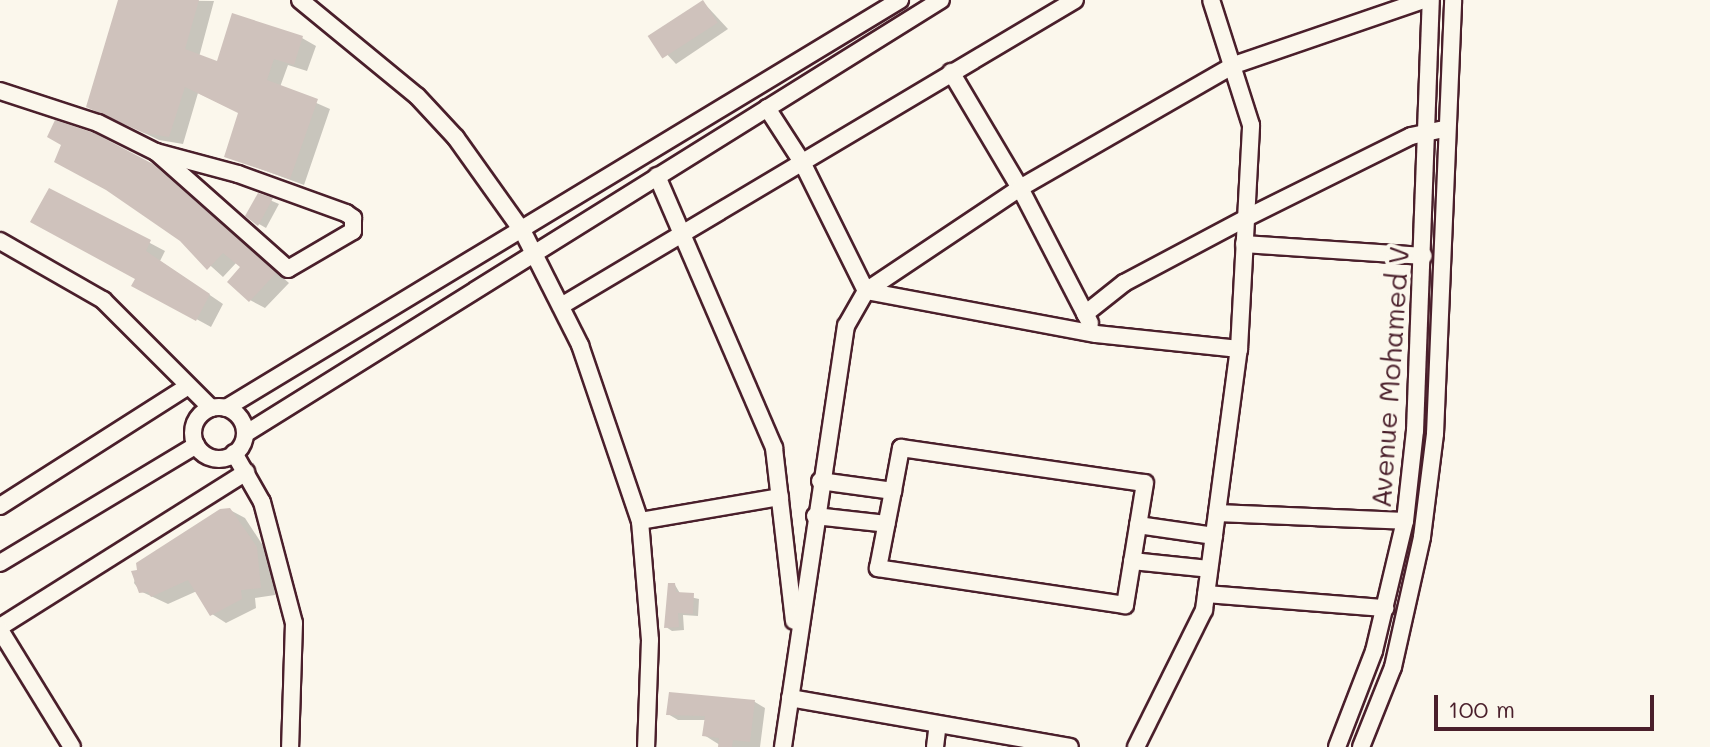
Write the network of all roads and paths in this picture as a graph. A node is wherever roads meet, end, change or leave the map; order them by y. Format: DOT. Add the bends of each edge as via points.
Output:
graph roads {
  1 [pos="300,0"];
  2 [pos="941,0"];
  3 [pos="1075,0"];
  4 [pos="1211,0"];
  5 [pos="1424,0"];
  6 [pos="1431,0"];
  7 [pos="1453,0"];
  8 [pos="894,1"];
  9 [pos="904,22"];
  10 [pos="1234,65"];
  11 [pos="951,72"];
  12 [pos="0,91"];
  13 [pos="767,108"];
  14 [pos="1430,130"];
  15 [pos="1451,130"];
  16 [pos="156,152"];
  17 [pos="802,162"];
  18 [pos="657,176"];
  19 [pos="1020,188"];
  20 [pos="1246,218"];
  21 [pos="523,232"];
  22 [pos="683,237"];
  23 [pos="0,241"];
  24 [pos="1244,244"];
  25 [pos="534,251"];
  26 [pos="1424,256"];
  27 [pos="866,291"];
  28 [pos="561,306"];
  29 [pos="1085,314"];
  30 [pos="1096,334"];
  31 [pos="1239,349"];
  32 [pos="187,387"];
  33 [pos="229,408"];
  34 [pos="245,434"];
  35 [pos="196,445"];
  36 [pos="234,453"];
  37 [pos="246,472"];
  38 [pos="820,481"];
  39 [pos="893,491"];
  40 [pos="780,497"];
  41 [pos="0,506"];
  42 [pos="1217,513"];
  43 [pos="815,516"];
  44 [pos="640,521"];
  45 [pos="1405,521"];
  46 [pos="887,524"];
  47 [pos="1138,525"];
  48 [pos="1214,536"];
  49 [pos="1132,561"];
  50 [pos="0,563"];
  51 [pos="1209,569"];
  52 [pos="1206,594"];
  53 [pos="1385,608"];
  54 [pos="0,628"];
  55 [pos="797,645"];
  56 [pos="790,698"];
  57 [pos="938,724"];
  58 [pos="72,747"];
  59 [pos="290,747"];
  60 [pos="646,747"];
  61 [pos="783,747"];
  62 [pos="935,747"];
  63 [pos="1070,747"];
  64 [pos="1136,747"];
  65 [pos="1337,747"];
  66 [pos="1361,747"];
  1 -- 21 [label="street" via="417,96 471,157"];
  2 -- 9 [label="street"];
  3 -- 11 [label="street"];
  4 -- 10 [label="street"];
  5 -- 10 [label="street"];
  6 -- 14 [label="street, Avenue Mohamed V"];
  7 -- 15 [label="street, Avenue Mohamed V"];
  8 -- 9 [label="street"];
  8 -- 21 [label="street"];
  9 -- 13 [label="street"];
  10 -- 19 [label="street"];
  10 -- 20 [label="street" via="1251,125"];
  11 -- 17 [label="street"];
  11 -- 19 [label="street"];
  12 -- 16 [label="street" via="98,123"];
  13 -- 17 [label="street"];
  13 -- 18 [label="street"];
  14 -- 15 [label="street"];
  14 -- 20 [label="street"];
  14 -- 26 [label="street, Avenue Mohamed V"];
  15 -- 66 [label="street, Avenue Mohamed V" via="1435,434 1422,537 1393,667"];
  16 -- 16 [label="street" via="288,269 353,231 353,218 346,213 226,170"];
  17 -- 22 [label="street"];
  17 -- 27 [label="street"];
  18 -- 22 [label="street"];
  18 -- 25 [label="street"];
  19 -- 27 [label="street"];
  19 -- 29 [label="street"];
  20 -- 24 [label="street"];
  20 -- 29 [label="street" via="1124,283"];
  21 -- 25 [label="street"];
  21 -- 33 [label="street"];
  22 -- 28 [label="street"];
  22 -- 40 [label="street" via="774,448"];
  23 -- 32 [label="street" via="103,300"];
  24 -- 26 [label="street"];
  24 -- 31 [label="street"];
  25 -- 28 [label="street"];
  25 -- 34 [label="street"];
  26 -- 45 [label="street, Avenue Mohamed V"];
  27 -- 30 [label="street"];
  27 -- 38 [label="street" via="846,326"];
  28 -- 44 [label="street" via="607,417"];
  29 -- 30 [label="street"];
  30 -- 31 [label="street"];
  31 -- 42 [label="street"];
  32 -- 33 [label="street"];
  32 -- 41 [label="street"];
  33 -- 34 [label="street"];
  33 -- 35 [label="street" via="196,421"];
  34 -- 36 [label="street"];
  35 -- 36 [label="street" via="209,457"];
  35 -- 50 [label="street"];
  36 -- 37 [label="street"];
  37 -- 54 [label="street"];
  37 -- 59 [label="street" via="281,560 294,623"];
  38 -- 39 [label="street"];
  38 -- 43 [label="street"];
  39 -- 46 [label="street"];
  39 -- 47 [label="street" via="901,448 1145,483"];
  40 -- 44 [label="street"];
  40 -- 55 [label="street"];
  42 -- 45 [label="street"];
  42 -- 48 [label="street"];
  43 -- 46 [label="street"];
  43 -- 55 [label="street"];
  44 -- 60 [label="street" via="650,640"];
  45 -- 53 [label="street, Avenue Mohamed V"];
  46 -- 49 [label="street" via="878,568 1125,605"];
  47 -- 48 [label="street"];
  47 -- 49 [label="street"];
  48 -- 51 [label="street"];
  49 -- 51 [label="street"];
  51 -- 52 [label="street"];
  52 -- 53 [label="street"];
  52 -- 64 [label="street" via="1204,610"];
  53 -- 65 [label="street, Avenue Mohamed V"];
  54 -- 58 [label="street"];
  55 -- 56 [label="street"];
  56 -- 57 [label="street"];
  56 -- 61 [label="street"];
  57 -- 62 [label="street"];
  57 -- 63 [label="street"];
}
